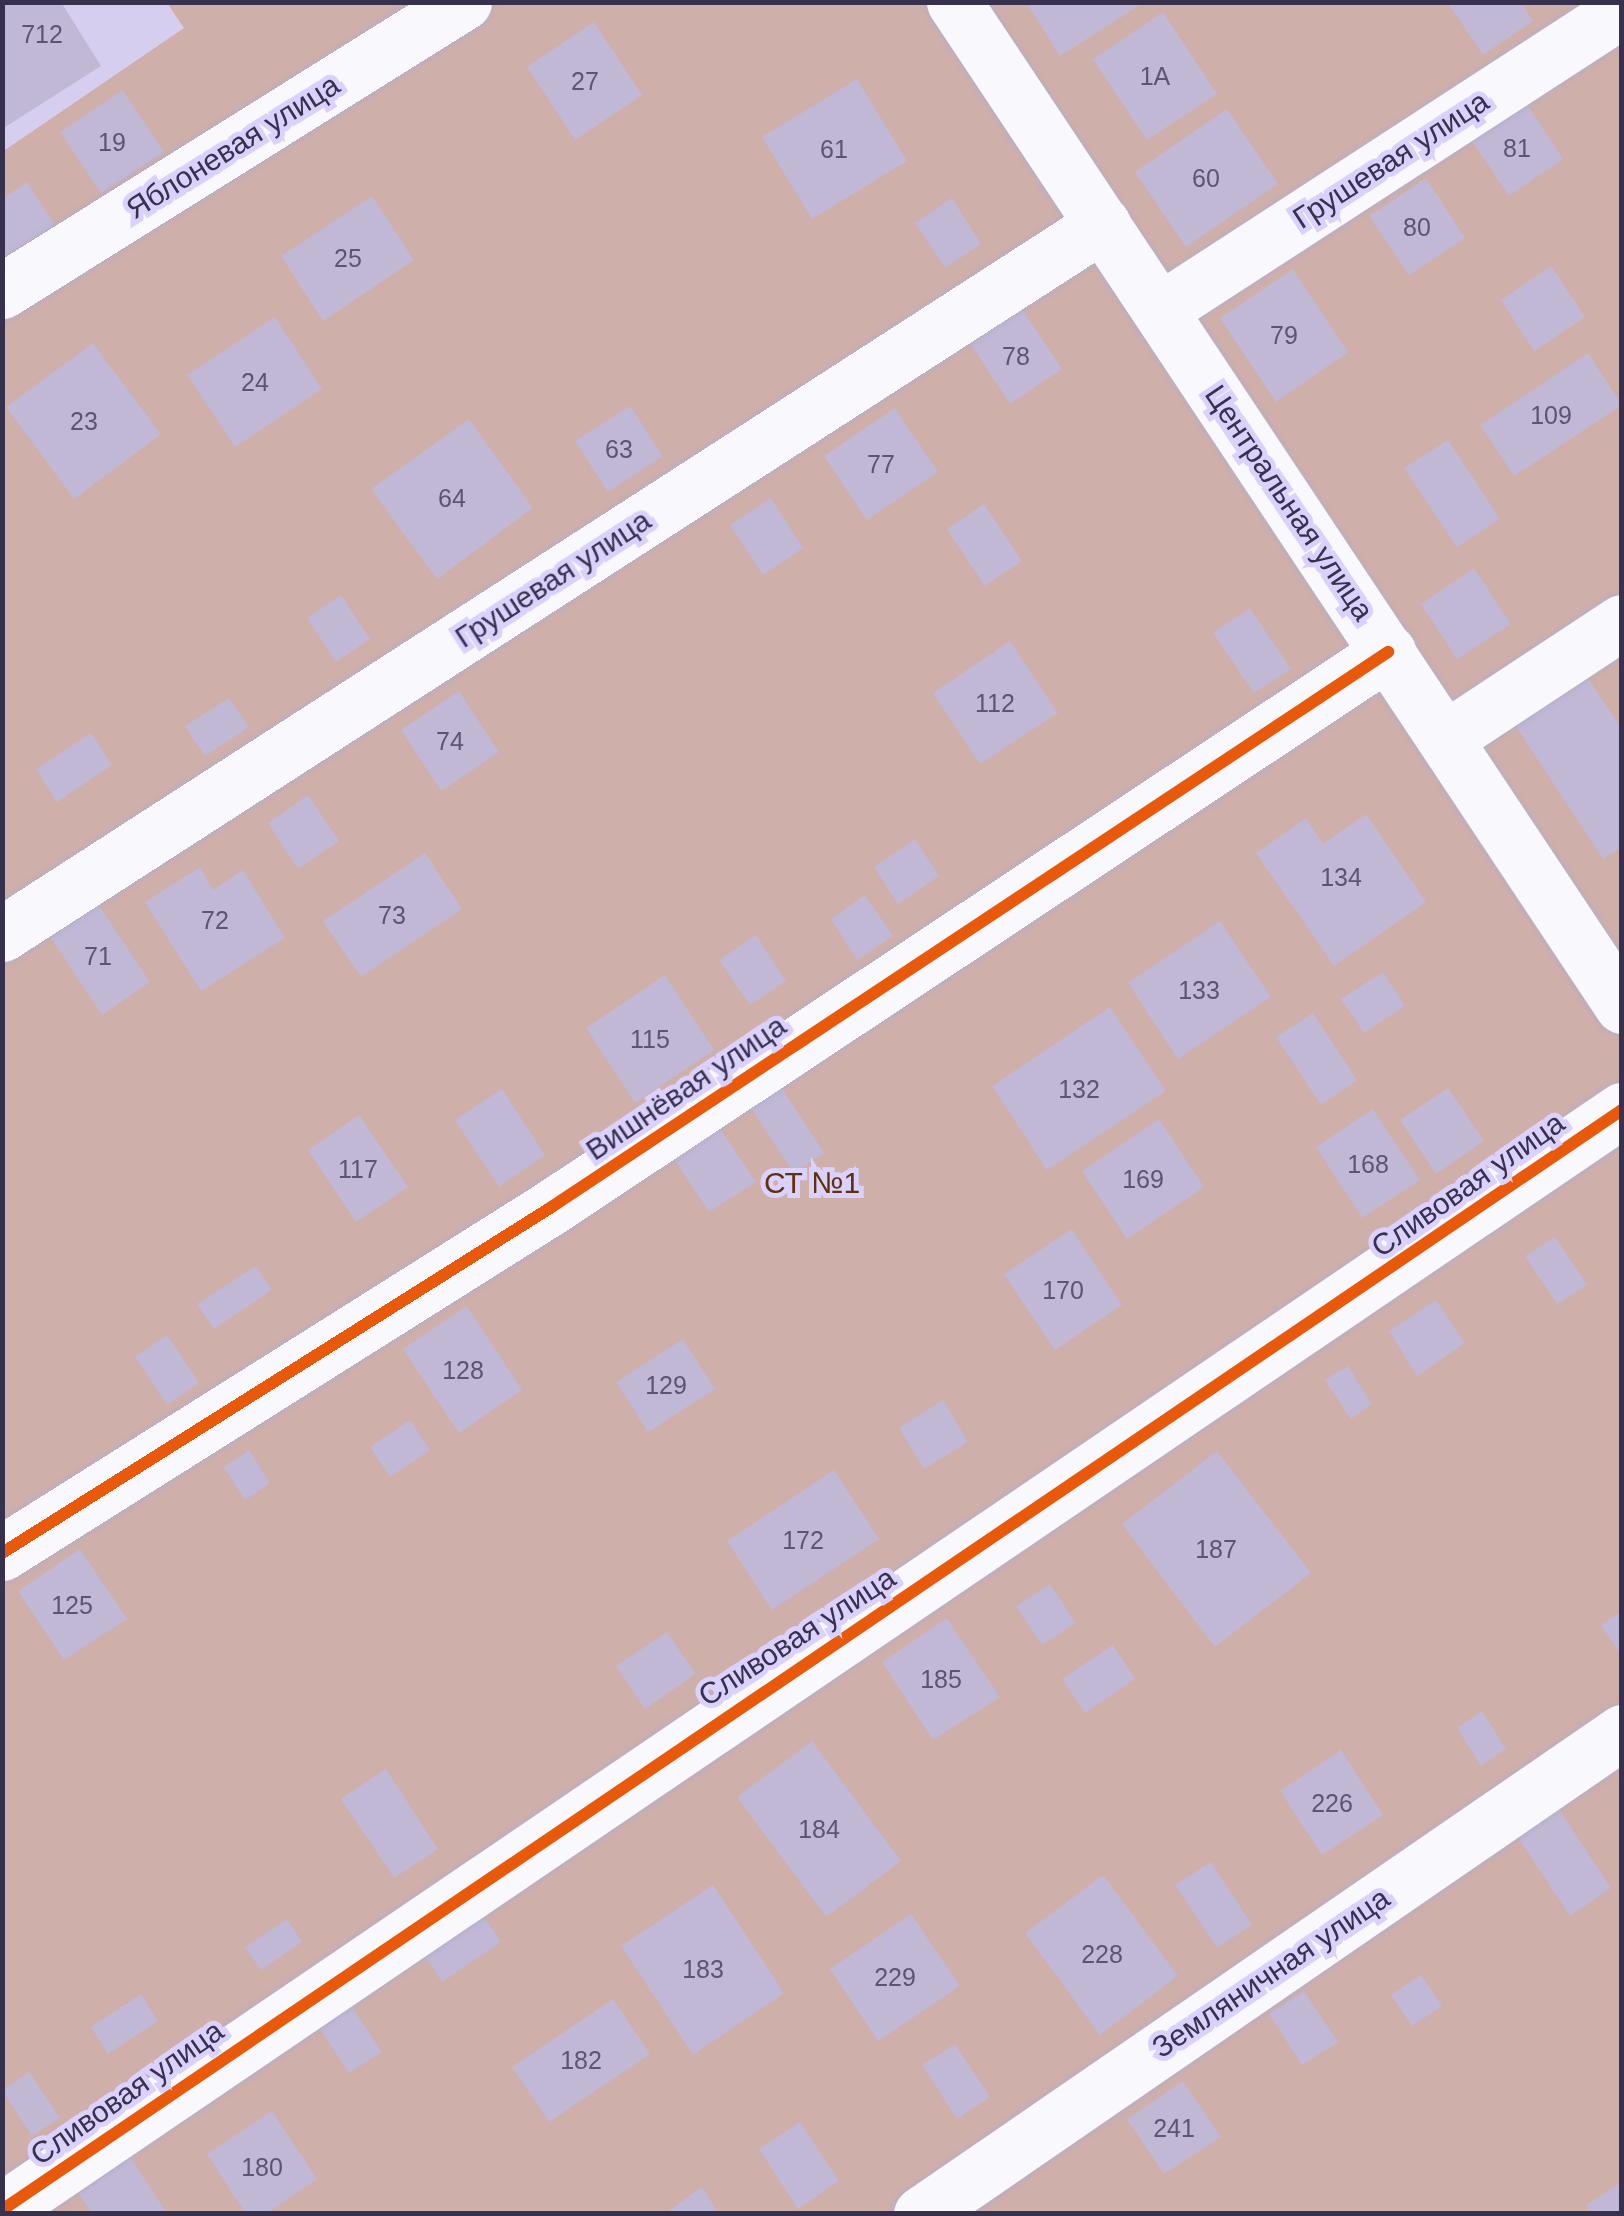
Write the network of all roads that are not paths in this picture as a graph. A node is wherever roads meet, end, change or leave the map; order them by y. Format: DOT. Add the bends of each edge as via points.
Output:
graph roads {
  1 [pos="464,2"];
  2 [pos="954,2"];
  3 [pos="1622,10"];
  4 [pos="1103,224"];
  5 [pos="2,291"];
  6 [pos="1160,310"];
  7 [pos="1622,622"];
  8 [pos="1388,652"];
  9 [pos="1449,736"];
  10 [pos="2,934"];
  11 [pos="1622,1006"];
  12 [pos="1622,1110"];
  13 [pos="2,1553"];
  14 [pos="1622,1732"];
  15 [pos="2,2210"];
  16 [pos="921,2214"];
  1 -- 5 [label="street, Яблоневая улица"];
  2 -- 4 [label="street, Центральная улица"];
  3 -- 6 [label="street, Грушевая улица"];
  4 -- 6 [label="street, Центральная улица"];
  4 -- 10 [label="street, Грушевая улица"];
  6 -- 8 [label="street, Центральная улица"];
  7 -- 9 [label="street"];
  8 -- 9 [label="street, Центральная улица"];
  8 -- 13 [label="street, Вишнёвая улица" via="550,1208"];
  9 -- 11 [label="street, Центральная улица"];
  12 -- 15 [label="street, Сливовая улица"];
  14 -- 16 [label="street, Земляничная улица"];
}
